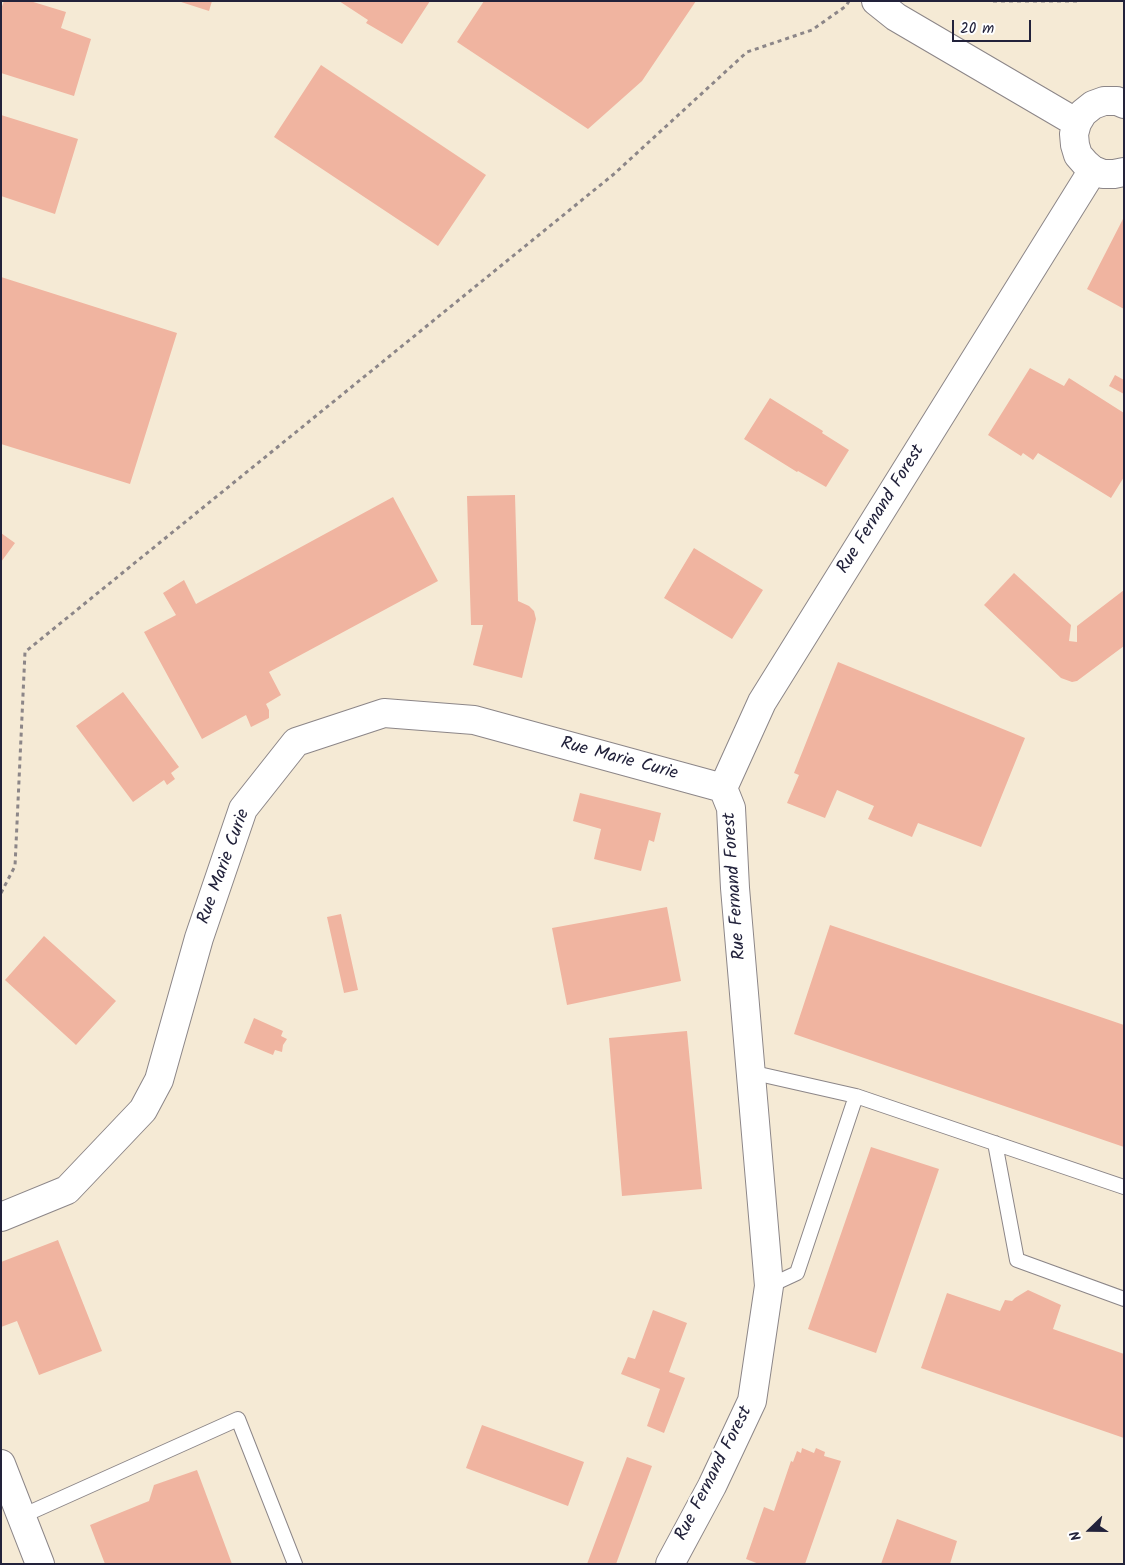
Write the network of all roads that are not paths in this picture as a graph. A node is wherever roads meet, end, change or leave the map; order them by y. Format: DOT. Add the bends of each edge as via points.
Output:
graph roads {
  1 [pos="876,1"];
  2 [pos="1124,104"];
  3 [pos="1077,124"];
  4 [pos="1093,170"];
  5 [pos="1124,172"];
  6 [pos="723,788"];
  7 [pos="750,1072"];
  8 [pos="856,1096"];
  9 [pos="995,1143"];
  10 [pos="1124,1187"];
  11 [pos="1,1216"];
  12 [pos="769,1286"];
  13 [pos="1124,1299"];
  14 [pos="1,1464"];
  15 [pos="22,1516"];
  16 [pos="40,1564"];
  17 [pos="295,1564"];
  18 [pos="670,1564"];
  1 -- 3 [label="street" via="896,17"];
  2 -- 3 [label="street" via="1104,101 1083,113"];
  3 -- 4 [label="street" via="1074,134 1076,150"];
  4 -- 5 [label="street" via="1103,174"];
  4 -- 6 [label="street, Rue Fernand Forest" via="762,702"];
  6 -- 7 [label="street, Rue Fernand Forest" via="732,808"];
  6 -- 11 [label="street, Rue Marie Curie" via="474,720 384,713 296,742 243,809 200,938 159,1080 143,1110 67,1190"];
  7 -- 8 [label="lane"];
  7 -- 12 [label="street, Rue Fernand Forest"];
  8 -- 9 [label="lane"];
  8 -- 12 [label="lane" via="797,1273"];
  9 -- 10 [label="lane"];
  9 -- 13 [label="lane" via="1017,1260"];
  12 -- 18 [label="street, Rue Fernand Forest" via="752,1401"];
  14 -- 15 [label="street"];
  15 -- 16 [label="street"];
  15 -- 17 [label="lane" via="238,1419"];
}
